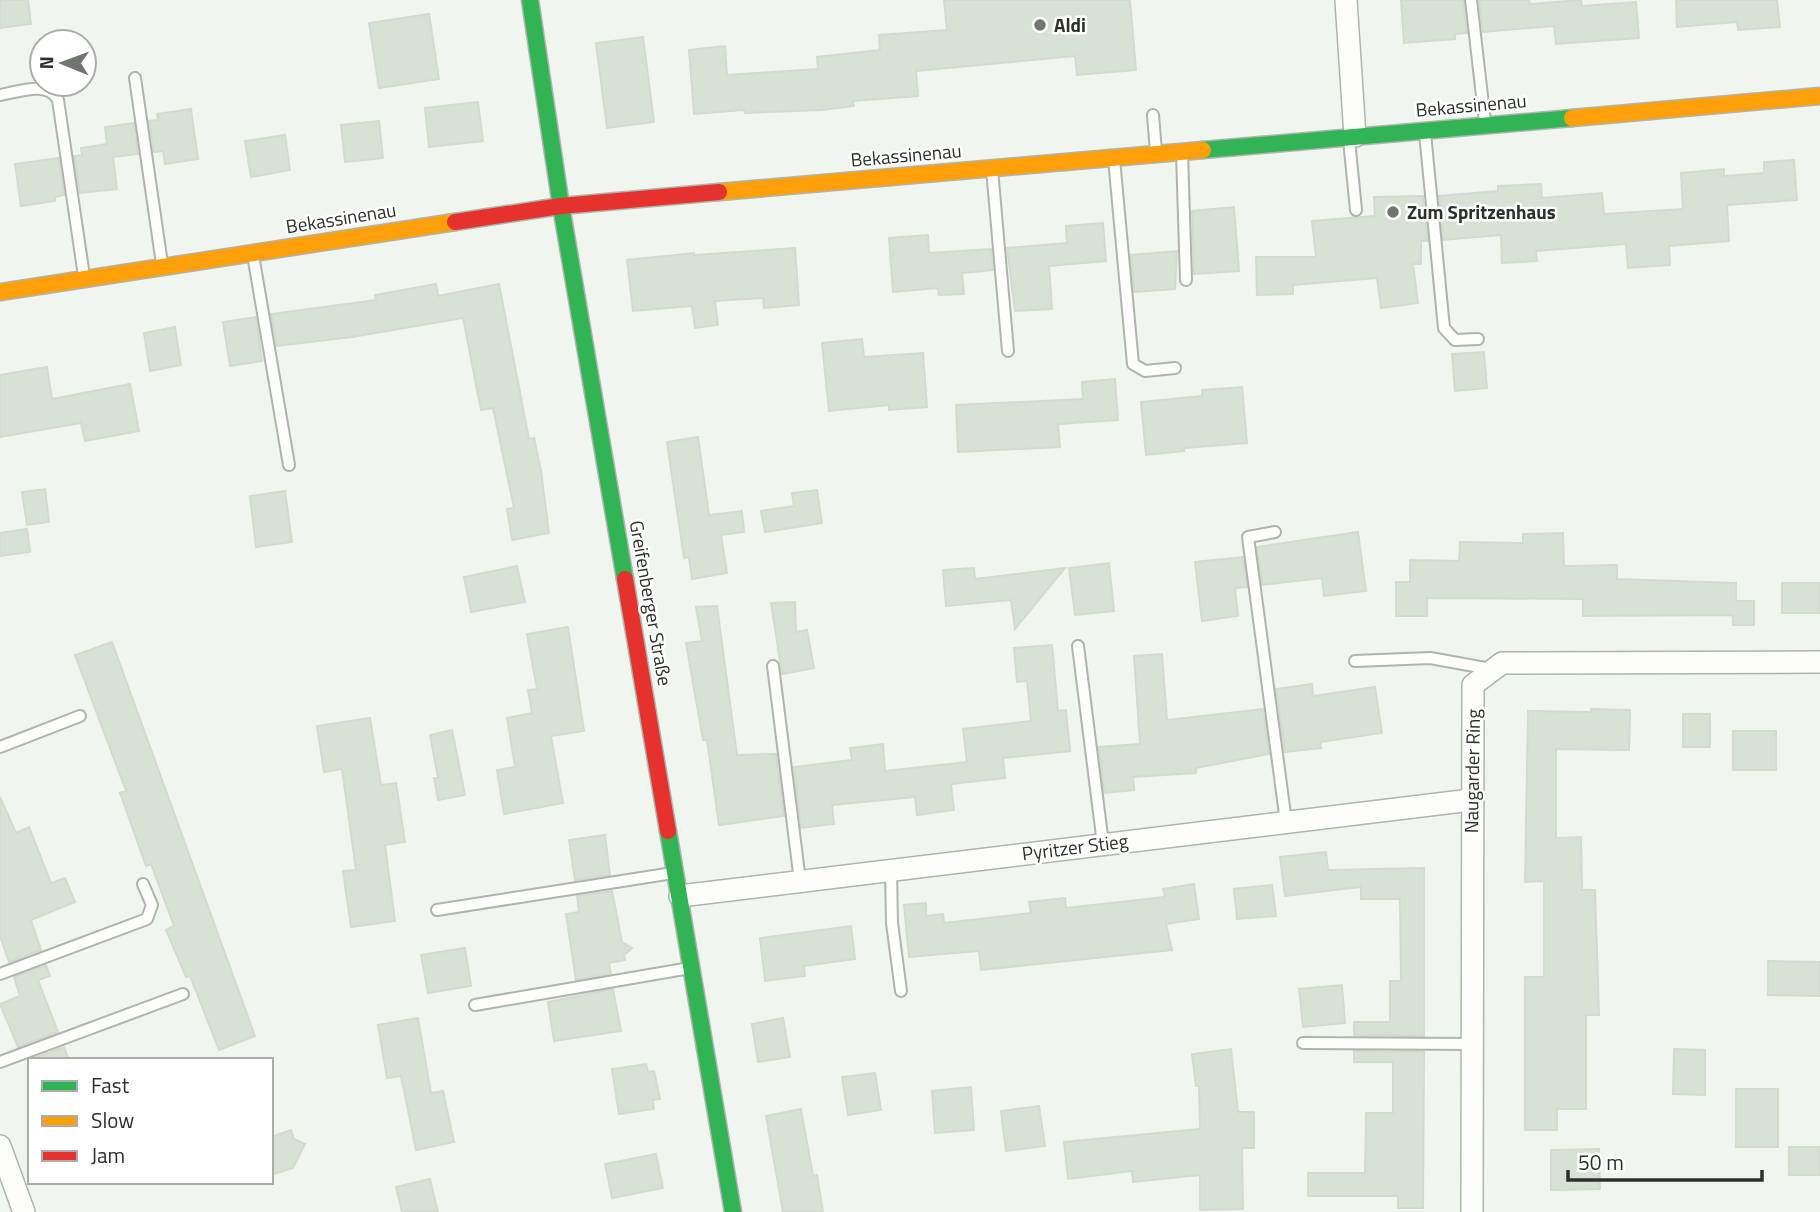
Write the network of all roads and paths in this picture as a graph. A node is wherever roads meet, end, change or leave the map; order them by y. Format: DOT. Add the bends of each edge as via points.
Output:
graph roads {
  1 [pos="530,0"];
  2 [pos="1346,0"];
  3 [pos="1471,0"];
  4 [pos="135,78"];
  5 [pos="0,95"];
  6 [pos="1820,96"];
  7 [pos="1153,114"];
  8 [pos="1485,125"];
  9 [pos="1425,130"];
  10 [pos="1352,136"];
  11 [pos="1182,153"];
  12 [pos="1156,155"];
  13 [pos="1114,159"];
  14 [pos="992,169"];
  15 [pos="561,206"];
  16 [pos="1356,210"];
  17 [pos="253,253"];
  18 [pos="162,267"];
  19 [pos="85,278"];
  20 [pos="1186,281"];
  21 [pos="0,292"];
  22 [pos="1478,339"];
  23 [pos="1008,351"];
  24 [pos="1175,368"];
  25 [pos="289,465"];
  26 [pos="1275,532"];
  27 [pos="1078,646"];
  28 [pos="1355,661"];
  29 [pos="1820,662"];
  30 [pos="773,666"];
  31 [pos="1494,670"];
  32 [pos="80,716"];
  33 [pos="0,747"];
  34 [pos="1471,800"];
  35 [pos="1286,822"];
  36 [pos="1104,844"];
  37 [pos="891,870"];
  38 [pos="676,873"];
  39 [pos="800,881"];
  40 [pos="143,884"];
  41 [pos="680,896"];
  42 [pos="437,910"];
  43 [pos="692,968"];
  44 [pos="0,974"];
  45 [pos="901,992"];
  46 [pos="183,994"];
  47 [pos="475,1005"];
  48 [pos="1303,1043"];
  49 [pos="1472,1044"];
  50 [pos="0,1062"];
  51 [pos="0,1146"];
  52 [pos="24,1212"];
  53 [pos="733,1212"];
  54 [pos="1472,1212"];
  1 -- 15 [label="street, Greifenberger Straße"];
  2 -- 10 [label="street"];
  3 -- 8 [label="lane"];
  4 -- 18 [label="lane"];
  5 -- 19 [label="lane" via="45,88 55,93"];
  6 -- 8 [label="street, Bekassinenau"];
  7 -- 12 [label="lane"];
  8 -- 9 [label="street, Bekassinenau"];
  9 -- 10 [label="street, Bekassinenau"];
  9 -- 22 [label="lane" via="1444,328 1455,340"];
  10 -- 11 [label="street, Bekassinenau"];
  10 -- 16 [label="lane"];
  11 -- 12 [label="street, Bekassinenau"];
  11 -- 20 [label="lane"];
  12 -- 13 [label="street, Bekassinenau"];
  13 -- 14 [label="street, Bekassinenau"];
  13 -- 24 [label="lane" via="1133,364 1145,371"];
  14 -- 15 [label="street, Bekassinenau"];
  14 -- 23 [label="lane"];
  15 -- 17 [label="street, Bekassinenau"];
  15 -- 38 [label="street, Greifenberger Straße"];
  17 -- 18 [label="street, Bekassinenau"];
  17 -- 25 [label="lane"];
  18 -- 19 [label="street, Bekassinenau"];
  19 -- 21 [label="street, Bekassinenau"];
  26 -- 35 [label="lane" via="1248,537"];
  27 -- 36 [label="lane"];
  28 -- 31 [label="lane" via="1430,658"];
  29 -- 31 [label="street" via="1502,663"];
  30 -- 39 [label="lane"];
  31 -- 34 [label="street, Naugarder Ring" via="1473,685"];
  32 -- 33 [label="lane"];
  34 -- 35 [label="street, Pyritzer Stieg"];
  34 -- 49 [label="street, Naugarder Ring"];
  35 -- 36 [label="street, Pyritzer Stieg"];
  36 -- 37 [label="street, Pyritzer Stieg"];
  37 -- 39 [label="street, Pyritzer Stieg"];
  37 -- 45 [label="lane"];
  38 -- 41 [label="street, Greifenberger Straße"];
  38 -- 42 [label="lane"];
  39 -- 41 [label="street, Pyritzer Stieg"];
  40 -- 44 [label="lane" via="152,905 147,919"];
  41 -- 43 [label="street, Greifenberger Straße"];
  43 -- 47 [label="lane"];
  43 -- 53 [label="street, Greifenberger Straße"];
  46 -- 50 [label="lane"];
  48 -- 49 [label="lane"];
  49 -- 54 [label="street, Naugarder Ring"];
  51 -- 52 [label="street"];
}
